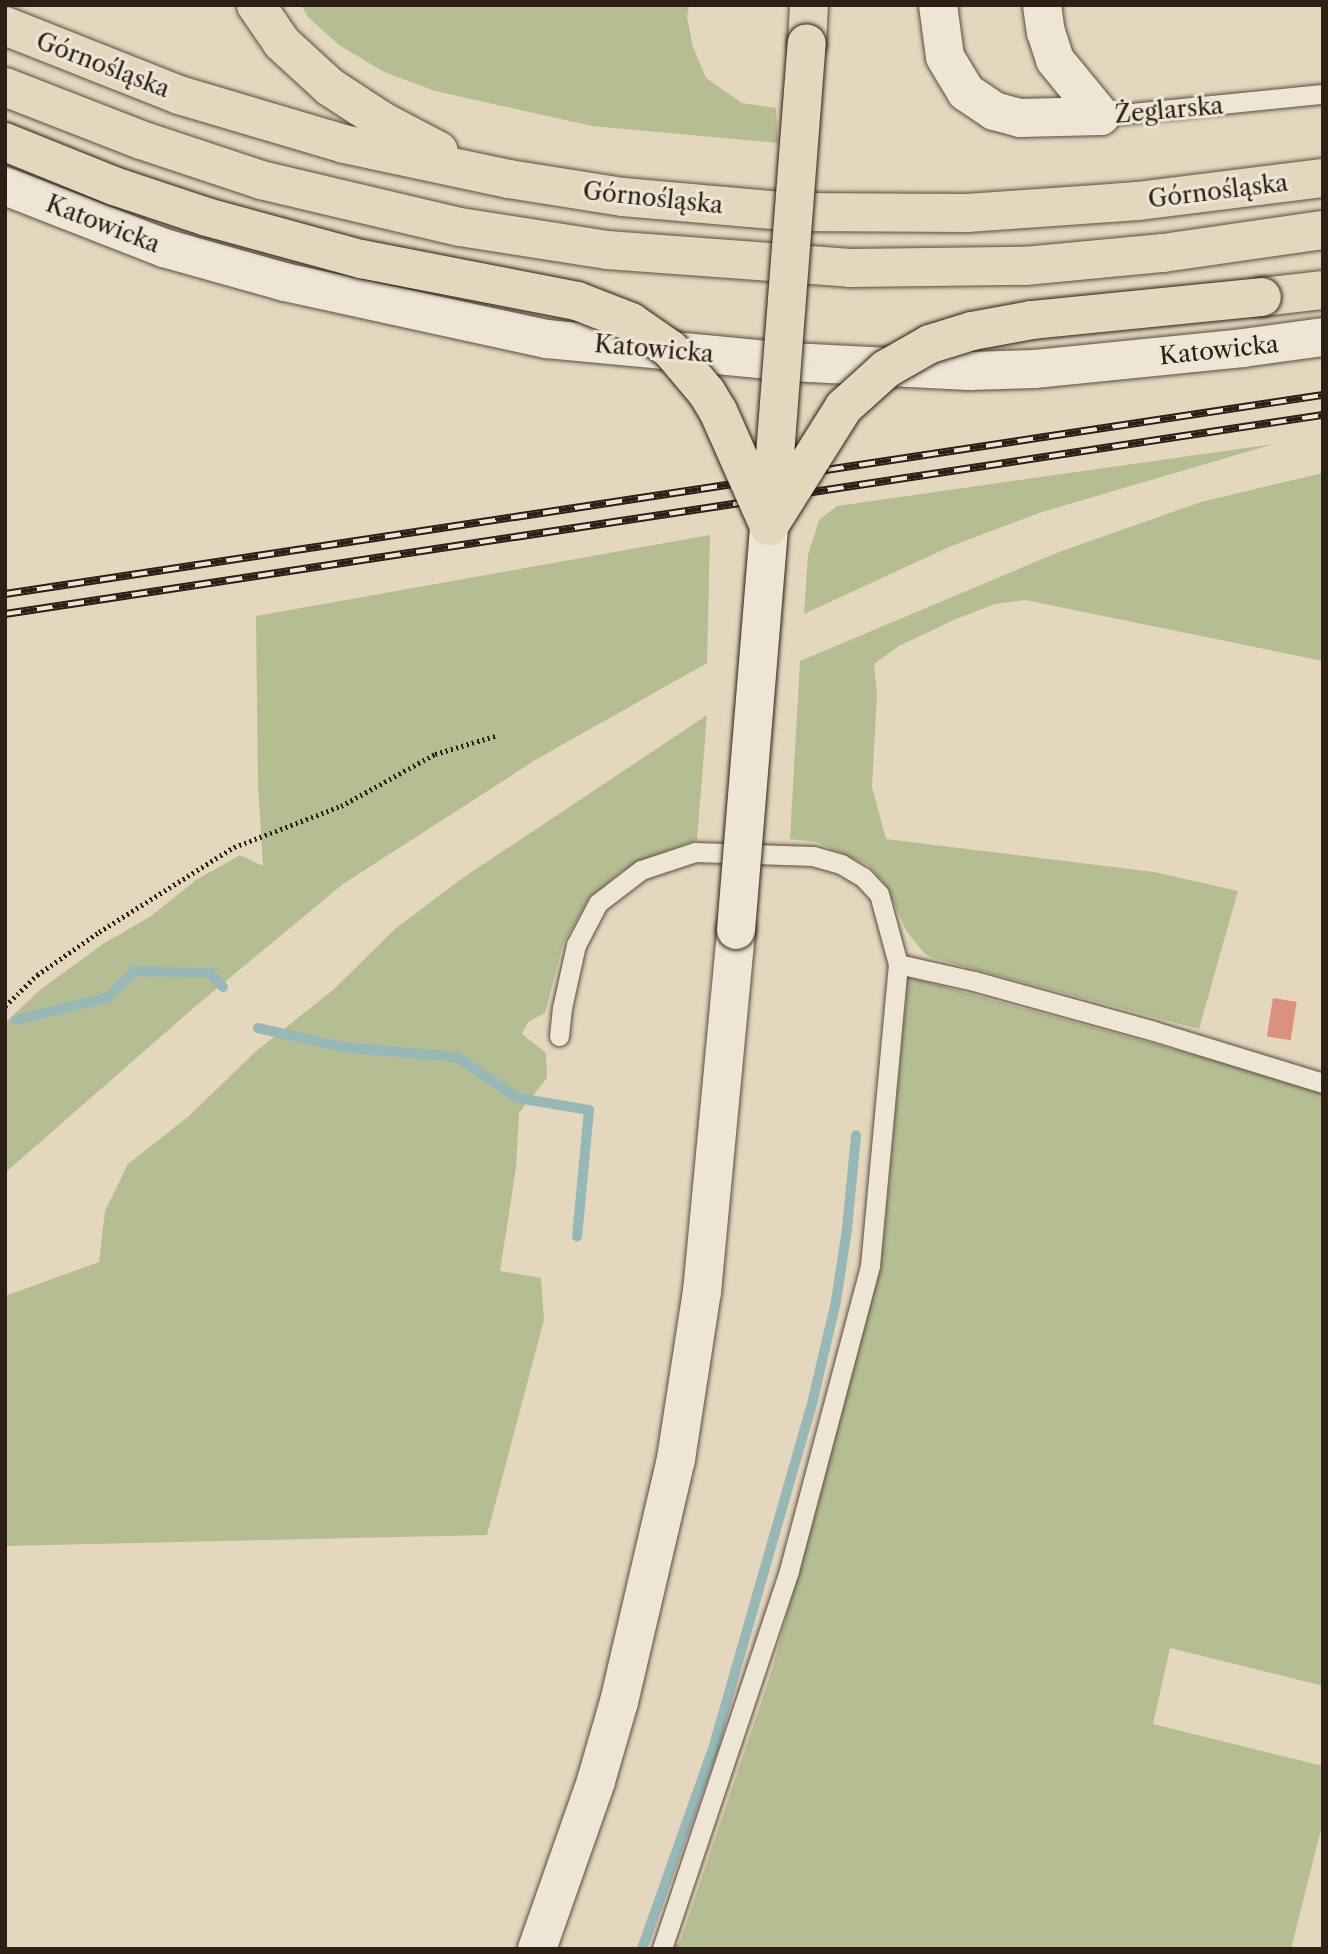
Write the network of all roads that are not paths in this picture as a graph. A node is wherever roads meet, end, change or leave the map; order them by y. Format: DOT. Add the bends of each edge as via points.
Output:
graph roads {
  1 [pos="256,5"];
  2 [pos="809,5"];
  3 [pos="938,5"];
  4 [pos="1042,5"];
  5 [pos="5,26"];
  6 [pos="5,86"];
  7 [pos="1323,94"];
  8 [pos="1101,116"];
  9 [pos="5,142"];
  10 [pos="1323,178"];
  11 [pos="509,179"];
  12 [pos="5,186"];
  13 [pos="1323,230"];
  14 [pos="1323,290"];
  15 [pos="1323,337"];
  16 [pos="769,526"];
  17 [pos="898,964"];
  18 [pos="559,1036"];
  19 [pos="1323,1083"];
  20 [pos="537,1949"];
  21 [pos="662,1949"];
  1 -- 11 [label="main road" via="282,43 330,87 411,138"];
  2 -- 16 [label="main road, bridge"];
  3 -- 8 [label="street" via="944,57 966,92 984,105 1020,118"];
  4 -- 8 [label="street, Żeglarska" via="1055,60"];
  5 -- 11 [label="main road, Górnośląska" via="232,112 344,144"];
  6 -- 13 [label="main road" via="141,140 261,180 460,227 607,250 850,268 1025,266 1163,253"];
  7 -- 8 [label="lane, Żeglarska"];
  9 -- 16 [label="main road, bridge" via="207,217 361,259 577,300 631,322 670,349 707,393"];
  10 -- 11 [label="main road, Górnośląska" via="1080,207 908,214 691,204"];
  12 -- 15 [label="street, Katowicka" via="164,248 285,282 547,339 791,362 990,371"];
  14 -- 16 [label="main road, bridge" via="1009,323 930,344 886,369 844,407"];
  16 -- 20 [label="street, bridge" via="704,1278 676,1459 611,1728"];
  17 -- 18 [label="lane" via="879,894 841,864 787,853 695,852 641,870 598,903 576,945"];
  17 -- 19 [label="lane" via="1128,1024"];
  17 -- 21 [label="lane" via="870,1266 789,1571"];
}
